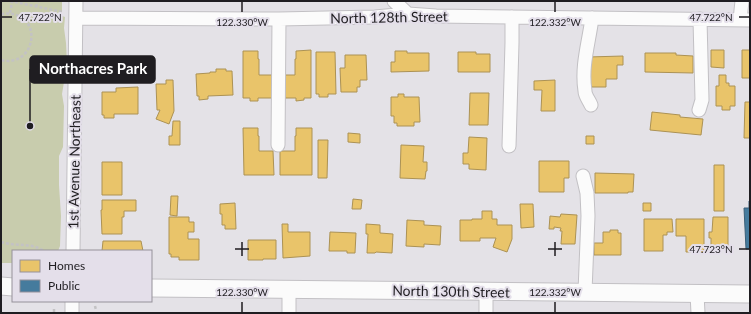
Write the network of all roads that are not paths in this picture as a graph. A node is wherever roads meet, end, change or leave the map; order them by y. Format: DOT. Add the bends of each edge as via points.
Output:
graph roads {
  1 [pos="76,1"];
  2 [pos="394,1"];
  3 [pos="742,1"];
  4 [pos="408,14"];
  5 [pos="72,15"];
  6 [pos="512,17"];
  7 [pos="592,18"];
  8 [pos="279,19"];
  9 [pos="700,19"];
  10 [pos="745,20"];
  11 [pos="592,105"];
  12 [pos="699,110"];
  13 [pos="278,146"];
  14 [pos="509,146"];
  15 [pos="582,176"];
  16 [pos="73,250"];
  17 [pos="1,286"];
  18 [pos="12,286"];
  19 [pos="152,288"];
  20 [pos="289,290"];
  21 [pos="486,291"];
  22 [pos="585,292"];
  23 [pos="697,294"];
  24 [pos="750,294"];
  25 [pos="72,302"];
  26 [pos="72,313"];
  27 [pos="289,313"];
  28 [pos="486,313"];
  29 [pos="698,313"];
  1 -- 5 [label="street, 1st Avenue Northeast"];
  2 -- 4 [label="street"];
  3 -- 10 [label="street"];
  4 -- 6 [label="street, North 128th Street"];
  4 -- 8 [label="street, North 128th Street"];
  5 -- 8 [label="street, North 128th Street"];
  5 -- 16 [label="street, 1st Avenue Northeast"];
  6 -- 7 [label="street, North 128th Street"];
  6 -- 14 [label="street"];
  7 -- 9 [label="street, North 128th Street"];
  7 -- 11 [label="street" via="584,64 586,96"];
  8 -- 13 [label="street"];
  9 -- 10 [label="street, North 128th Street"];
  9 -- 12 [label="street" via="702,100"];
  15 -- 22 [label="street" via="587,193 588,216"];
  17 -- 18 [label="main road"];
  19 -- 20 [label="main road, North 130th Street"];
  20 -- 21 [label="main road, North 130th Street"];
  20 -- 27 [label="street"];
  21 -- 22 [label="main road, North 130th Street"];
  21 -- 28 [label="street"];
  22 -- 23 [label="main road, North 130th Street"];
  23 -- 24 [label="main road, North 130th Street"];
  23 -- 29 [label="street"];
  25 -- 26 [label="street"];
}
